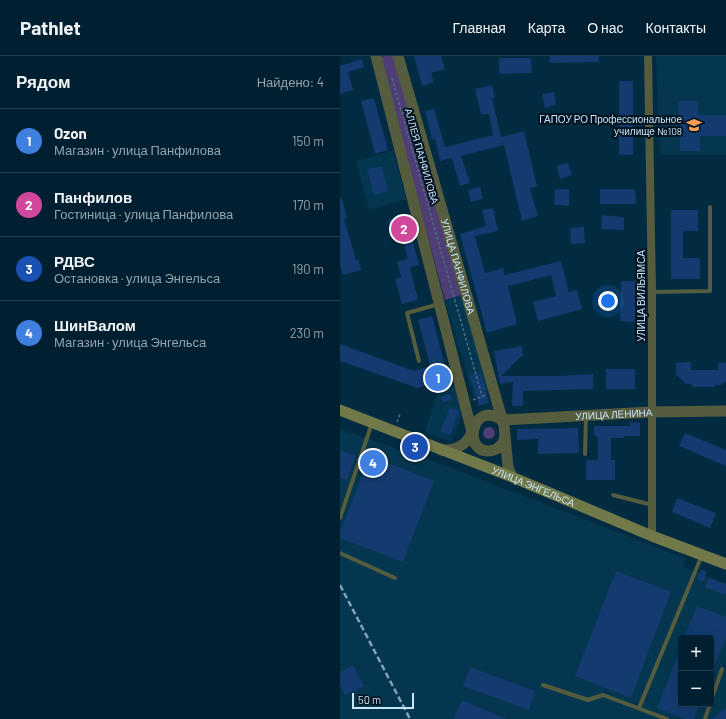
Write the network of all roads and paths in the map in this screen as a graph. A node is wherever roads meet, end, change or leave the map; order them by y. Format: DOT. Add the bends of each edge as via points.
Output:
graph roads {
  1 [pos="376,56"];
  2 [pos="398,56"];
  3 [pos="648,56"];
  4 [pos="391,74"];
  5 [pos="710,207"];
  6 [pos="652,292"];
  7 [pos="440,304"];
  8 [pos="419,361"];
  9 [pos="494,393"];
  10 [pos="482,396"];
  11 [pos="465,402"];
  12 [pos="340,410"];
  13 [pos="651,412"];
  14 [pos="726,412"];
  15 [pos="586,416"];
  16 [pos="502,420"];
  17 [pos="372,423"];
  18 [pos="505,433"];
  19 [pos="473,435"];
  20 [pos="440,450"];
  21 [pos="584,454"];
  22 [pos="480,465"];
  23 [pos="512,477"];
  24 [pos="613,495"];
  25 [pos="652,505"];
  26 [pos="340,518"];
  27 [pos="652,536"];
  28 [pos="340,553"];
  29 [pos="702,555"];
  30 [pos="726,564"];
  31 [pos="395,578"];
  32 [pos="722,669"];
  33 [pos="543,685"];
  34 [pos="714,694"];
  35 [pos="710,707"];
  36 [pos="639,708"];
  37 [pos="667,719"];
  38 [pos="705,719"];
  1 -- 7 [label="street"];
  2 -- 9 [label="street, УЛИЦА ПАНФИЛОВА"];
  3 -- 6 [label="street, УЛИЦА ВИЛЬЯМСА"];
  4 -- 10 [label="path, АЛЛЕЯ ПАНФИЛОВА"];
  5 -- 6 [label="lane" via="710,291"];
  6 -- 13 [label="street, УЛИЦА ВИЛЬЯМСА"];
  7 -- 8 [label="lane" via="407,313"];
  7 -- 11 [label="street"];
  9 -- 10 [label="path"];
  9 -- 16 [label="street, УЛИЦА ПАНФИЛОВА"];
  10 -- 11 [label="path"];
  11 -- 19 [label="street"];
  12 -- 17 [label="main road, УЛИЦА ЭНГЕЛЬСА"];
  13 -- 14 [label="street, УЛИЦА ЛЕНИНА"];
  13 -- 15 [label="street, УЛИЦА ЛЕНИНА"];
  13 -- 25 [label="street, УЛИЦА ВИЛЬЯМСА"];
  15 -- 16 [label="street, УЛИЦА ЛЕНИНА"];
  15 -- 21 [label="lane"];
  16 -- 18 [label="street, УЛИЦА ПАНФИЛОВА"];
  16 -- 19 [label="street" via="495,417 479,419"];
  17 -- 20 [label="main road, УЛИЦА ЭНГЕЛЬСА"];
  17 -- 26 [label="lane"];
  18 -- 19 [label="street" via="501,446 491,451 479,448"];
  18 -- 23 [label="street, УЛИЦА ПАНФИЛОВА" via="508,467"];
  19 -- 20 [label="street" via="454,449"];
  19 -- 22 [label="street" via="474,451"];
  20 -- 22 [label="main road, УЛИЦА ЭНГЕЛЬСА"];
  22 -- 23 [label="main road, УЛИЦА ЭНГЕЛЬСА"];
  23 -- 27 [label="main road, УЛИЦА ЭНГЕЛЬСА"];
  24 -- 25 [label="lane"];
  25 -- 27 [label="street, УЛИЦА ВИЛЬЯМСА"];
  27 -- 29 [label="main road, УЛИЦА ЭНГЕЛЬСА"];
  28 -- 31 [label="lane"];
  29 -- 30 [label="main road, УЛИЦА ЭНГЕЛЬСА"];
  29 -- 36 [label="lane"];
  32 -- 34 [label="lane"];
  33 -- 36 [label="lane" via="588,700 603,695"];
  35 -- 38 [label="lane"];
  36 -- 37 [label="lane"];
}
